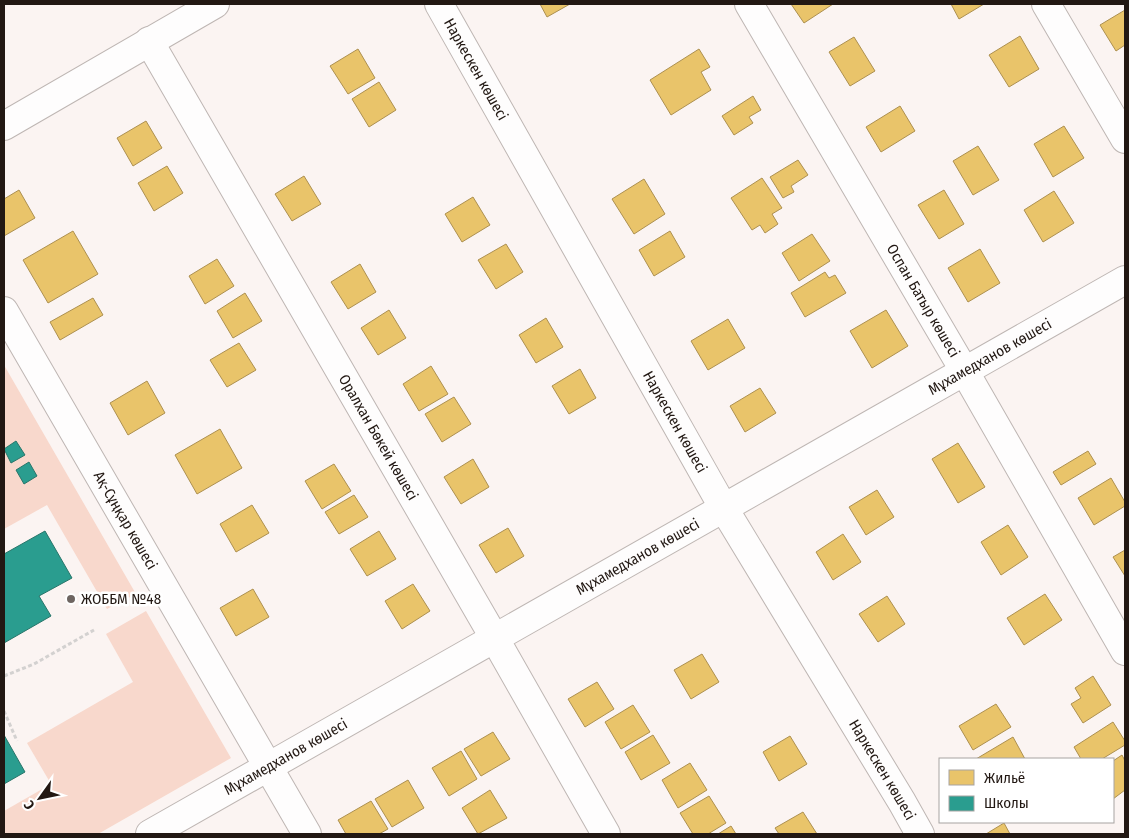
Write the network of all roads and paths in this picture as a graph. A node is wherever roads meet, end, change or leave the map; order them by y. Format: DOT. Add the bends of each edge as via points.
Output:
graph roads {
  1 [pos="215,4"];
  2 [pos="439,4"];
  3 [pos="749,4"];
  4 [pos="1046,4"];
  5 [pos="150,41"];
  6 [pos="4,126"];
  7 [pos="1125,139"];
  8 [pos="1125,280"];
  9 [pos="4,312"];
  10 [pos="964,372"];
  11 [pos="724,507"];
  12 [pos="94,630"];
  13 [pos="495,639"];
  14 [pos="1125,651"];
  15 [pos="4,676"];
  16 [pos="4,711"];
  17 [pos="17,741"];
  18 [pos="268,768"];
  19 [pos="150,834"];
  20 [pos="306,834"];
  21 [pos="606,834"];
  22 [pos="920,834"];
  1 -- 5 [label="street"];
  2 -- 11 [label="street, Наркескен көшесі"];
  3 -- 10 [label="street, Оспан Батыр көшесі"];
  4 -- 7 [label="street"];
  5 -- 6 [label="street"];
  5 -- 13 [label="street, Оралхан Бөкей көшесі"];
  8 -- 10 [label="street, Мұхамедханов көшесі"];
  9 -- 18 [label="street, Ақ-Сұңқар көшесі"];
  10 -- 11 [label="street, Мұхамедханов көшесі"];
  10 -- 14 [label="street, Оспан Батыр көшесі"];
  11 -- 13 [label="street, Мұхамедханов көшесі"];
  11 -- 22 [label="street, Наркескен көшесі"];
  12 -- 15 [label="path" via="34,664"];
  13 -- 18 [label="street, Мұхамедханов көшесі"];
  13 -- 21 [label="street, Оралхан Бөкей көшесі"];
  16 -- 17 [label="path"];
  18 -- 19 [label="street, Мұхамедханов көшесі"];
  18 -- 20 [label="street, Ақ-Сұңқар көшесі"];
}
